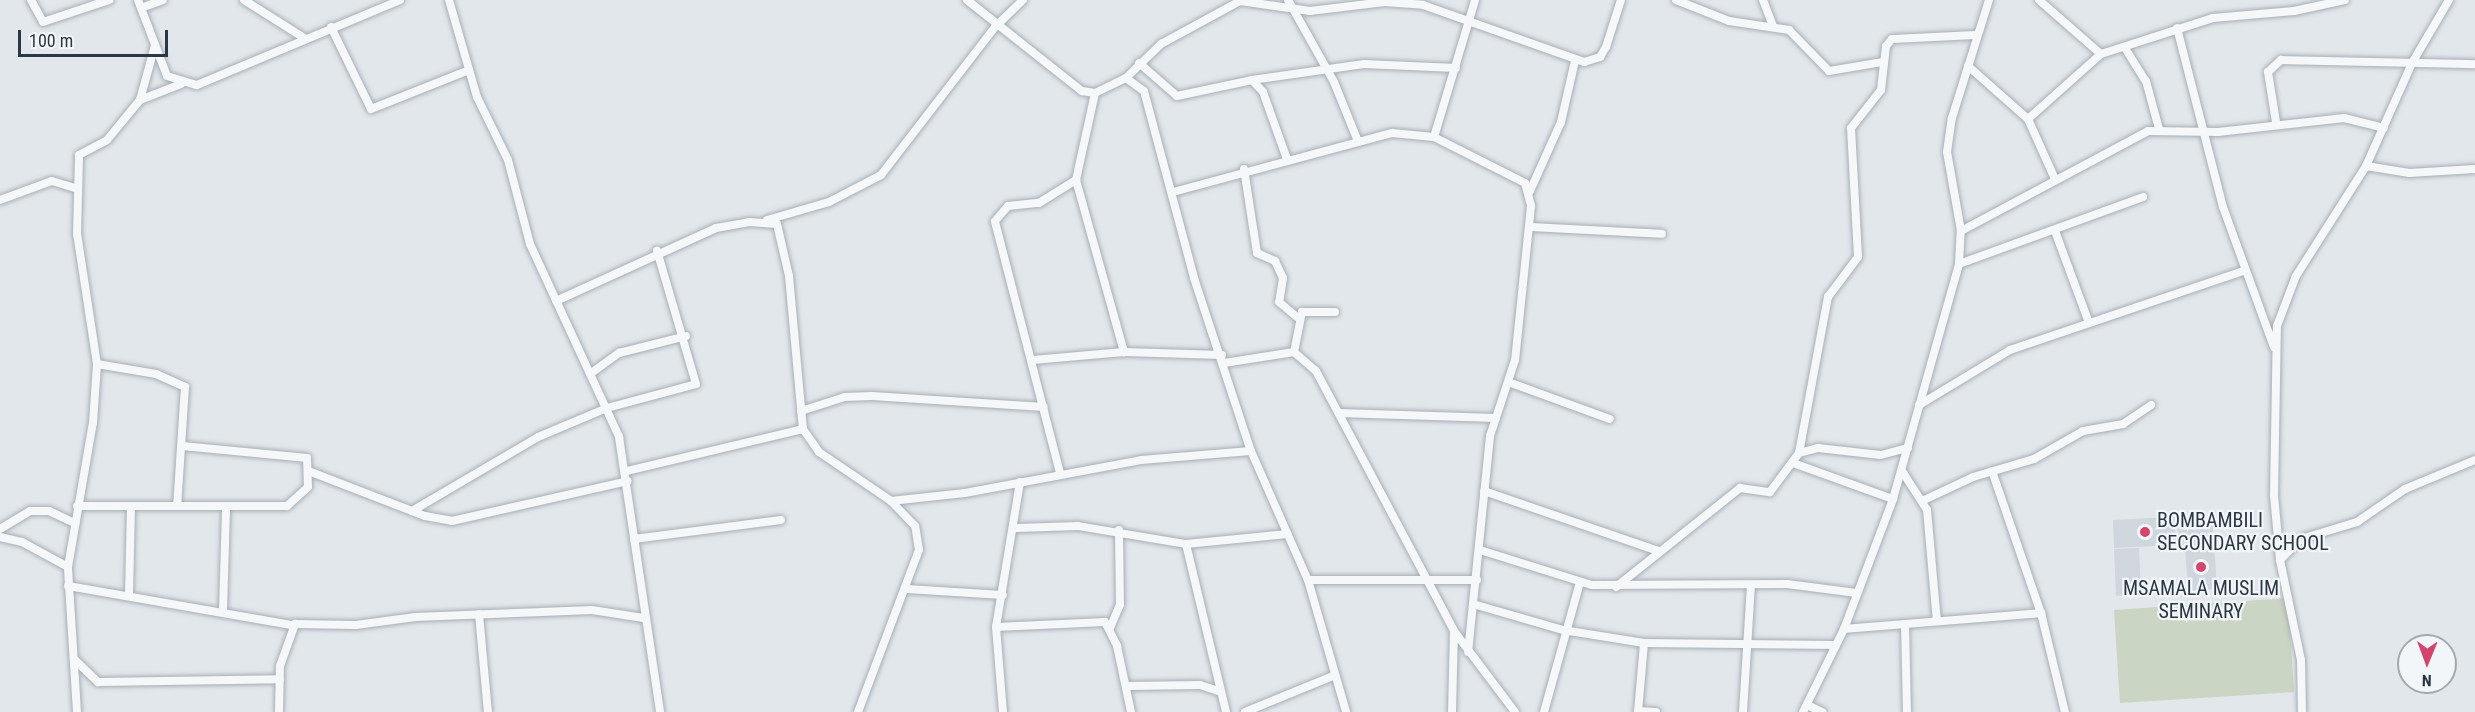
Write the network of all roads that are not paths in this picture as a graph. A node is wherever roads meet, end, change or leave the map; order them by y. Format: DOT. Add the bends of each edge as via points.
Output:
graph roads {
  1 [pos="31,0"];
  2 [pos="109,0"];
  3 [pos="163,0"];
  4 [pos="244,0"];
  5 [pos="400,0"];
  6 [pos="449,0"];
  7 [pos="968,0"];
  8 [pos="1023,0"];
  9 [pos="1288,0"];
  10 [pos="1476,0"];
  11 [pos="1621,0"];
  12 [pos="1676,0"];
  13 [pos="1763,0"];
  14 [pos="1989,0"];
  15 [pos="2039,0"];
  16 [pos="2345,0"];
  17 [pos="2449,0"];
  18 [pos="139,4"];
  19 [pos="1292,10"];
  20 [pos="1470,19"];
  21 [pos="1773,26"];
  22 [pos="331,27"];
  23 [pos="995,27"];
  24 [pos="2177,28"];
  25 [pos="1976,35"];
  26 [pos="304,38"];
  27 [pos="155,44"];
  28 [pos="2125,48"];
  29 [pos="2101,54"];
  30 [pos="1575,61"];
  31 [pos="1883,62"];
  32 [pos="1139,63"];
  33 [pos="2412,63"];
  34 [pos="2475,64"];
  35 [pos="1968,66"];
  36 [pos="1325,68"];
  37 [pos="1455,68"];
  38 [pos="469,70"];
  39 [pos="1126,78"];
  40 [pos="1252,80"];
  41 [pos="181,84"];
  42 [pos="1095,93"];
  43 [pos="140,100"];
  44 [pos="2028,119"];
  45 [pos="2276,122"];
  46 [pos="2384,128"];
  47 [pos="2159,129"];
  48 [pos="2203,132"];
  49 [pos="1434,137"];
  50 [pos="1357,140"];
  51 [pos="1287,159"];
  52 [pos="2366,166"];
  53 [pos="2475,169"];
  54 [pos="1244,170"];
  55 [pos="2055,179"];
  56 [pos="1076,180"];
  57 [pos="78,189"];
  58 [pos="1530,191"];
  59 [pos="1173,192"];
  60 [pos="2143,197"];
  61 [pos="0,200"];
  62 [pos="766,220"];
  63 [pos="1530,226"];
  64 [pos="1961,231"];
  65 [pos="2055,231"];
  66 [pos="1662,234"];
  67 [pos="657,250"];
  68 [pos="1959,264"];
  69 [pos="2244,271"];
  70 [pos="556,301"];
  71 [pos="1335,312"];
  72 [pos="1297,317"];
  73 [pos="2089,322"];
  74 [pos="686,336"];
  75 [pos="2274,348"];
  76 [pos="1124,352"];
  77 [pos="1294,352"];
  78 [pos="1223,359"];
  79 [pos="1033,360"];
  80 [pos="97,364"];
  81 [pos="590,374"];
  82 [pos="1511,383"];
  83 [pos="1919,405"];
  84 [pos="2151,405"];
  85 [pos="1044,407"];
  86 [pos="607,408"];
  87 [pos="801,411"];
  88 [pos="1338,413"];
  89 [pos="1496,418"];
  90 [pos="1610,419"];
  91 [pos="803,429"];
  92 [pos="183,447"];
  93 [pos="1908,448"];
  94 [pos="1251,451"];
  95 [pos="1799,453"];
  96 [pos="2475,460"];
  97 [pos="1792,462"];
  98 [pos="627,471"];
  99 [pos="1902,471"];
  100 [pos="1992,471"];
  101 [pos="311,472"];
  102 [pos="1060,473"];
  103 [pos="628,481"];
  104 [pos="1020,482"];
  105 [pos="1484,491"];
  106 [pos="1893,499"];
  107 [pos="1924,500"];
  108 [pos="891,501"];
  109 [pos="77,506"];
  110 [pos="131,506"];
  111 [pos="177,506"];
  112 [pos="226,507"];
  113 [pos="412,511"];
  114 [pos="781,520"];
  115 [pos="75,523"];
  116 [pos="1017,528"];
  117 [pos="0,529"];
  118 [pos="1119,530"];
  119 [pos="1288,534"];
  120 [pos="0,537"];
  121 [pos="634,539"];
  122 [pos="1186,544"];
  123 [pos="1480,550"];
  124 [pos="1658,550"];
  125 [pos="2280,560"];
  126 [pos="68,567"];
  127 [pos="1428,579"];
  128 [pos="1308,580"];
  129 [pos="1477,580"];
  130 [pos="1580,582"];
  131 [pos="1751,585"];
  132 [pos="68,586"];
  133 [pos="1616,586"];
  134 [pos="907,589"];
  135 [pos="1856,593"];
  136 [pos="129,594"];
  137 [pos="1003,595"];
  138 [pos="1473,604"];
  139 [pos="223,611"];
  140 [pos="2041,613"];
  141 [pos="479,614"];
  142 [pos="644,618"];
  143 [pos="1937,621"];
  144 [pos="1905,624"];
  145 [pos="292,625"];
  146 [pos="996,627"];
  147 [pos="1110,628"];
  148 [pos="1844,629"];
  149 [pos="1563,630"];
  150 [pos="1454,631"];
  151 [pos="1644,643"];
  152 [pos="1745,643"];
  153 [pos="1836,645"];
  154 [pos="1468,652"];
  155 [pos="74,659"];
  156 [pos="1335,675"];
  157 [pos="280,679"];
  158 [pos="1128,686"];
  159 [pos="1218,692"];
  160 [pos="1805,709"];
  161 [pos="77,712"];
  162 [pos="279,712"];
  163 [pos="488,712"];
  164 [pos="660,712"];
  165 [pos="858,712"];
  166 [pos="1003,712"];
  167 [pos="1131,712"];
  168 [pos="1226,712"];
  169 [pos="1245,712"];
  170 [pos="1346,712"];
  171 [pos="1452,712"];
  172 [pos="1515,712"];
  173 [pos="1544,712"];
  174 [pos="1638,712"];
  175 [pos="1656,712"];
  176 [pos="1743,712"];
  177 [pos="1822,712"];
  178 [pos="1907,712"];
  179 [pos="2065,712"];
  180 [pos="2302,712"];
  1 -- 2 [label="street" via="43,22"];
  3 -- 18 [label="street"];
  4 -- 26 [label="street"];
  5 -- 22 [label="street"];
  6 -- 38 [label="street"];
  7 -- 23 [label="street"];
  8 -- 23 [label="street"];
  9 -- 19 [label="street"];
  10 -- 20 [label="street"];
  11 -- 30 [label="street" via="1600,57"];
  12 -- 21 [label="street" via="1729,21"];
  13 -- 21 [label="street"];
  14 -- 25 [label="street"];
  15 -- 29 [label="street"];
  16 -- 24 [label="street"];
  17 -- 33 [label="street"];
  18 -- 27 [label="street"];
  19 -- 20 [label="street" via="1384,2 1423,5"];
  19 -- 32 [label="street" via="1240,1 1221,8"];
  19 -- 36 [label="street"];
  20 -- 30 [label="street"];
  20 -- 37 [label="street"];
  21 -- 31 [label="street" via="1789,30 1829,71"];
  22 -- 26 [label="street"];
  22 -- 38 [label="street" via="371,109"];
  23 -- 42 [label="street" via="1066,80"];
  23 -- 62 [label="street" via="881,175 830,202"];
  24 -- 28 [label="street"];
  24 -- 48 [label="street"];
  25 -- 31 [label="street" via="1892,39"];
  25 -- 35 [label="street"];
  26 -- 41 [label="street" via="216,80"];
  27 -- 41 [label="street" via="167,76"];
  27 -- 43 [label="street"];
  28 -- 29 [label="street"];
  28 -- 47 [label="street" via="2146,81"];
  29 -- 44 [label="street"];
  30 -- 58 [label="street" via="1561,122"];
  31 -- 95 [label="street" via="1881,90 1850,135 1858,257 1828,297"];
  32 -- 39 [label="street"];
  32 -- 40 [label="street" via="1177,96 1237,79"];
  33 -- 34 [label="street"];
  33 -- 45 [label="street" via="2355,59 2272,63 2267,86"];
  33 -- 46 [label="street"];
  35 -- 44 [label="street"];
  35 -- 64 [label="street" via="1947,152"];
  36 -- 37 [label="street"];
  36 -- 40 [label="street"];
  36 -- 50 [label="street"];
  37 -- 49 [label="street"];
  38 -- 70 [label="street" via="508,160 518,210"];
  39 -- 42 [label="street"];
  39 -- 59 [label="street" via="1144,91"];
  40 -- 51 [label="street" via="1263,93"];
  41 -- 43 [label="street"];
  42 -- 56 [label="street"];
  43 -- 57 [label="street" via="107,140 79,155"];
  44 -- 55 [label="street"];
  45 -- 46 [label="street" via="2344,118"];
  45 -- 48 [label="street"];
  46 -- 52 [label="street"];
  47 -- 48 [label="street"];
  47 -- 55 [label="street" via="2135,135"];
  48 -- 69 [label="street"];
  49 -- 50 [label="street" via="1392,133"];
  49 -- 58 [label="street" via="1521,178"];
  50 -- 51 [label="street"];
  51 -- 54 [label="street"];
  52 -- 53 [label="street" via="2409,173"];
  52 -- 75 [label="street" via="2288,290"];
  54 -- 59 [label="street"];
  54 -- 72 [label="street" via="1257,253 1275,261 1283,278 1279,302"];
  55 -- 64 [label="street"];
  56 -- 76 [label="street"];
  56 -- 79 [label="street" via="1038,203 1008,206 995,221"];
  57 -- 61 [label="street" via="52,181"];
  57 -- 80 [label="street" via="77,234"];
  58 -- 63 [label="street"];
  59 -- 78 [label="street" via="1194,278"];
  60 -- 65 [label="street"];
  62 -- 67 [label="street" via="716,228"];
  62 -- 87 [label="street" via="782,232"];
  63 -- 66 [label="street"];
  63 -- 82 [label="street"];
  64 -- 68 [label="street"];
  65 -- 68 [label="street"];
  65 -- 73 [label="street"];
  67 -- 70 [label="street"];
  67 -- 74 [label="street"];
  68 -- 83 [label="street"];
  69 -- 73 [label="street"];
  69 -- 75 [label="street"];
  70 -- 81 [label="street"];
  71 -- 72 [label="street" via="1311,310"];
  72 -- 77 [label="street"];
  73 -- 83 [label="street" via="1989,359"];
  74 -- 81 [label="street" via="619,353"];
  74 -- 86 [label="street" via="696,384"];
  75 -- 125 [label="street"];
  76 -- 78 [label="street"];
  76 -- 79 [label="street"];
  77 -- 78 [label="street"];
  77 -- 88 [label="street" via="1316,371"];
  78 -- 94 [label="street"];
  79 -- 85 [label="street"];
  80 -- 92 [label="street" via="156,374 185,387"];
  80 -- 109 [label="street"];
  81 -- 86 [label="street"];
  82 -- 89 [label="street"];
  82 -- 90 [label="street"];
  83 -- 93 [label="street"];
  84 -- 100 [label="street" via="2123,424 2083,431 2034,459"];
  85 -- 87 [label="street" via="872,396 845,397"];
  85 -- 102 [label="street"];
  86 -- 98 [label="street"];
  86 -- 113 [label="street" via="538,437"];
  87 -- 91 [label="street"];
  88 -- 89 [label="street"];
  88 -- 127 [label="street"];
  89 -- 105 [label="street"];
  91 -- 98 [label="street"];
  91 -- 108 [label="street" via="819,452"];
  92 -- 101 [label="street" via="299,456 311,463"];
  92 -- 111 [label="street"];
  93 -- 95 [label="street" via="1881,455 1818,448"];
  93 -- 99 [label="street"];
  94 -- 102 [label="street"];
  94 -- 119 [label="street"];
  95 -- 97 [label="street"];
  96 -- 125 [label="street" via="2405,489 2357,522 2301,539"];
  97 -- 106 [label="street"];
  97 -- 124 [label="street" via="1770,492 1740,488"];
  98 -- 103 [label="street"];
  99 -- 106 [label="street"];
  99 -- 107 [label="street"];
  100 -- 107 [label="street"];
  100 -- 140 [label="street"];
  101 -- 112 [label="street" via="301,498 287,506"];
  101 -- 113 [label="street"];
  102 -- 104 [label="street"];
  103 -- 113 [label="street" via="452,520"];
  103 -- 121 [label="street"];
  104 -- 108 [label="street"];
  104 -- 116 [label="street"];
  105 -- 123 [label="street"];
  105 -- 124 [label="street"];
  106 -- 135 [label="street"];
  107 -- 143 [label="street"];
  108 -- 134 [label="street" via="912,522 920,540"];
  109 -- 110 [label="street"];
  109 -- 115 [label="street"];
  110 -- 111 [label="street"];
  110 -- 136 [label="street"];
  111 -- 112 [label="street"];
  112 -- 139 [label="street"];
  114 -- 121 [label="street"];
  115 -- 117 [label="street" via="49,511 30,511"];
  115 -- 126 [label="street"];
  116 -- 118 [label="street"];
  116 -- 137 [label="street"];
  118 -- 122 [label="street"];
  118 -- 147 [label="street" via="1120,605"];
  119 -- 122 [label="street"];
  119 -- 128 [label="street"];
  120 -- 126 [label="street" via="22,542"];
  121 -- 142 [label="street"];
  122 -- 159 [label="street"];
  123 -- 129 [label="street"];
  123 -- 130 [label="street"];
  124 -- 133 [label="street"];
  125 -- 180 [label="street" via="2301,660"];
  126 -- 132 [label="street"];
  127 -- 128 [label="street"];
  127 -- 129 [label="street"];
  127 -- 150 [label="street"];
  128 -- 156 [label="street"];
  129 -- 138 [label="street"];
  130 -- 133 [label="street"];
  130 -- 149 [label="street"];
  131 -- 133 [label="street"];
  131 -- 135 [label="street"];
  131 -- 152 [label="street"];
  132 -- 136 [label="street"];
  132 -- 155 [label="street"];
  134 -- 137 [label="street"];
  134 -- 165 [label="street"];
  135 -- 148 [label="street"];
  136 -- 139 [label="street"];
  137 -- 146 [label="street"];
  138 -- 149 [label="street"];
  138 -- 154 [label="street"];
  139 -- 145 [label="street"];
  140 -- 143 [label="street"];
  140 -- 179 [label="street"];
  141 -- 142 [label="street" via="605,611"];
  141 -- 145 [label="street"];
  141 -- 163 [label="street"];
  142 -- 164 [label="street"];
  143 -- 144 [label="street"];
  144 -- 148 [label="street"];
  144 -- 178 [label="street"];
  145 -- 157 [label="street"];
  146 -- 147 [label="street" via="1082,619 1105,622"];
  146 -- 166 [label="street"];
  147 -- 158 [label="street"];
  148 -- 153 [label="street"];
  149 -- 151 [label="street"];
  149 -- 173 [label="street"];
  150 -- 154 [label="street"];
  150 -- 171 [label="street"];
  151 -- 152 [label="street"];
  151 -- 174 [label="street"];
  152 -- 153 [label="street"];
  152 -- 176 [label="street"];
  153 -- 160 [label="street"];
  154 -- 172 [label="street"];
  155 -- 157 [label="street" via="98,682"];
  155 -- 161 [label="street"];
  156 -- 169 [label="street"];
  156 -- 170 [label="street"];
  157 -- 162 [label="street"];
  158 -- 159 [label="street" via="1200,685"];
  158 -- 167 [label="street"];
  159 -- 168 [label="street"];
  160 -- 177 [label="street"];
  174 -- 175 [label="street"];
}
